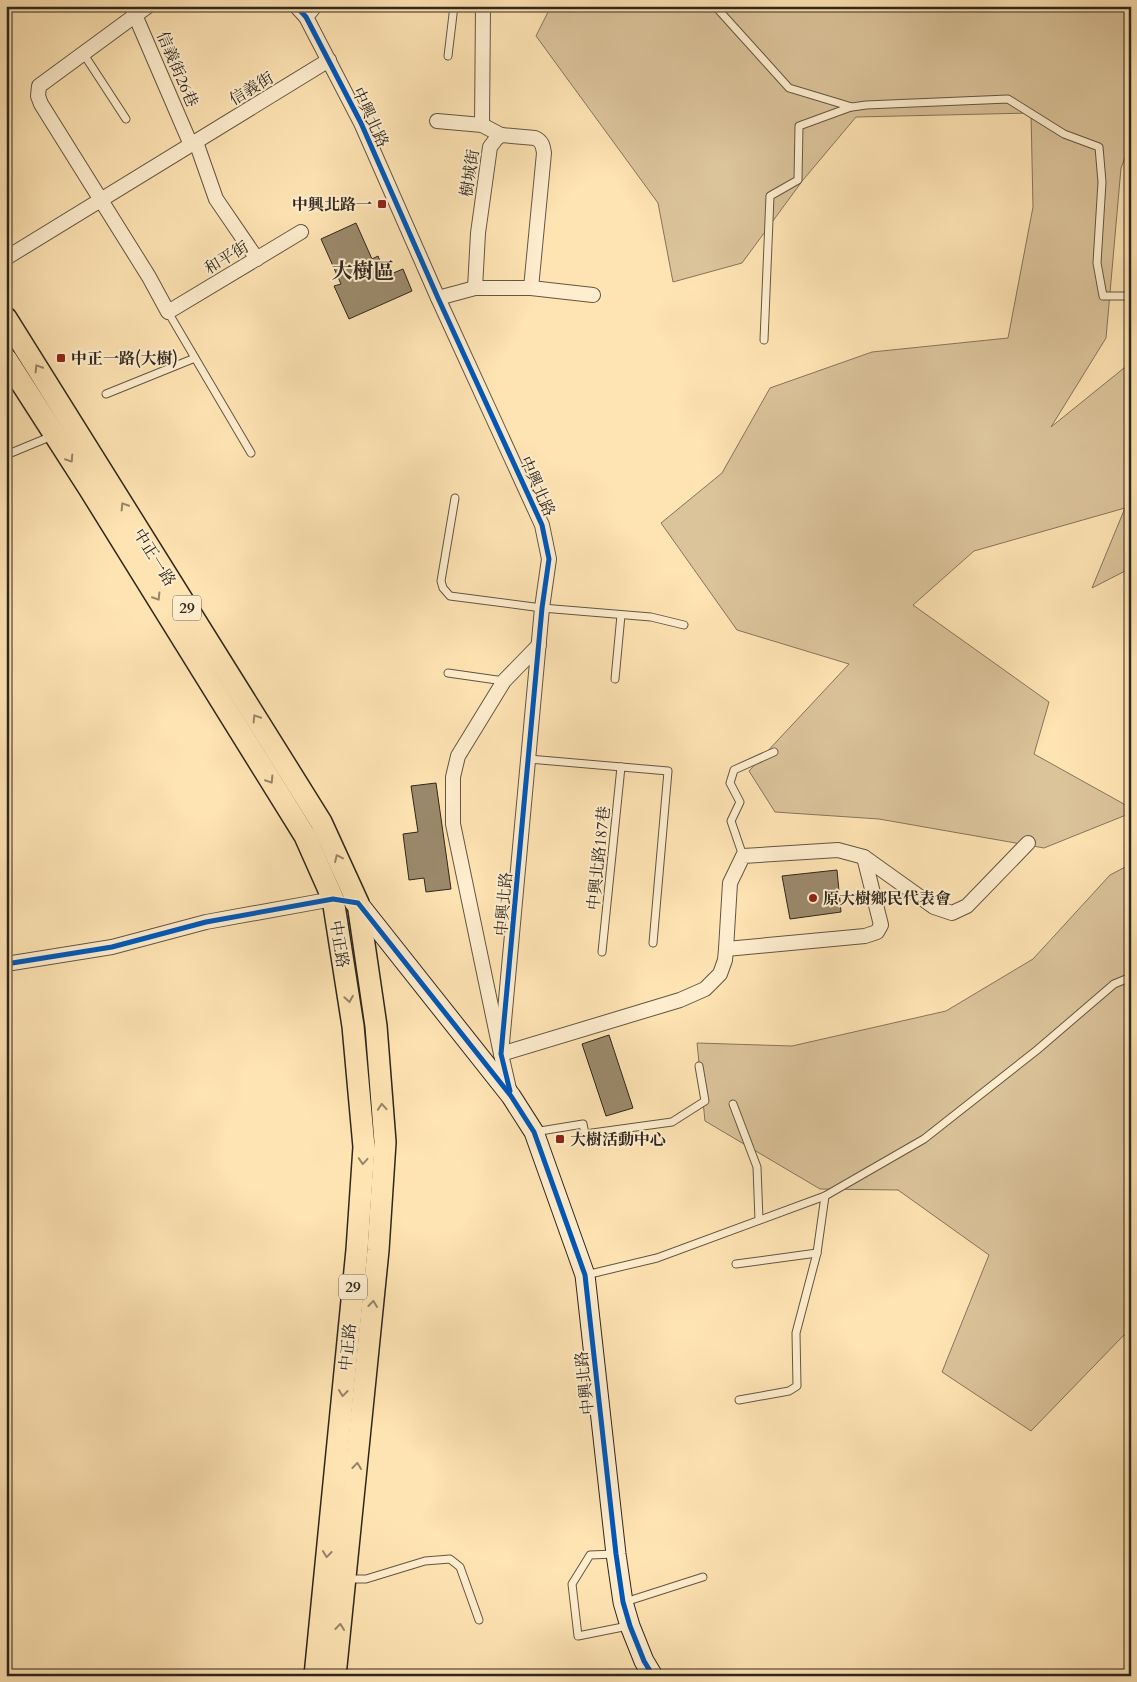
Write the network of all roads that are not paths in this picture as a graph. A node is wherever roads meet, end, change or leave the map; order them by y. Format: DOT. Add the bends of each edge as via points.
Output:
graph roads {
  1 [pos="148,6"];
  2 [pos="296,6"];
  3 [pos="454,6"];
  4 [pos="483,6"];
  5 [pos="715,6"];
  6 [pos="134,10"];
  7 [pos="311,11"];
  8 [pos="83,54"];
  9 [pos="448,56"];
  10 [pos="330,60"];
  11 [pos="852,107"];
  12 [pos="126,119"];
  13 [pos="437,121"];
  14 [pos="482,125"];
  15 [pos="501,135"];
  16 [pos="193,144"];
  17 [pos="102,200"];
  18 [pos="301,232"];
  19 [pos="6,258"];
  20 [pos="257,259"];
  21 [pos="475,288"];
  22 [pos="531,288"];
  23 [pos="593,295"];
  24 [pos="1131,296"];
  25 [pos="438,298"];
  26 [pos="168,312"];
  27 [pos="6,318"];
  28 [pos="764,340"];
  29 [pos="196,358"];
  30 [pos="9,369"];
  31 [pos="106,394"];
  32 [pos="54,434"];
  33 [pos="251,453"];
  34 [pos="6,455"];
  35 [pos="456,498"];
  36 [pos="542,608"];
  37 [pos="621,614"];
  38 [pos="684,625"];
  39 [pos="539,645"];
  40 [pos="448,673"];
  41 [pos="615,679"];
  42 [pos="504,681"];
  43 [pos="774,752"];
  44 [pos="529,759"];
  45 [pos="621,767"];
  46 [pos="1028,843"];
  47 [pos="743,856"];
  48 [pos="864,857"];
  49 [pos="334,899"];
  50 [pos="358,903"];
  51 [pos="653,944"];
  52 [pos="726,949"];
  53 [pos="602,952"];
  54 [pos="6,964"];
  55 [pos="1131,977"];
  56 [pos="501,1054"];
  57 [pos="699,1066"];
  58 [pos="511,1096"];
  59 [pos="732,1104"];
  60 [pos="534,1132"];
  61 [pos="826,1196"];
  62 [pos="759,1220"];
  63 [pos="817,1253"];
  64 [pos="736,1264"];
  65 [pos="585,1275"];
  66 [pos="739,1400"];
  67 [pos="616,1554"];
  68 [pos="703,1577"];
  69 [pos="345,1579"];
  70 [pos="624,1602"];
  71 [pos="479,1620"];
  72 [pos="630,1626"];
  73 [pos="316,1676"];
  74 [pos="335,1676"];
  75 [pos="653,1676"];
  1 -- 6 [label="street"];
  2 -- 7 [label="street, 中興北路"];
  3 -- 9 [label="lane"];
  4 -- 14 [label="street"];
  5 -- 11 [label="lane" via="789,88"];
  6 -- 8 [label="street"];
  6 -- 16 [label="street, 信義街26巷"];
  7 -- 10 [label="street, 中興北路"];
  8 -- 12 [label="lane"];
  8 -- 17 [label="street" via="39,86 38,96"];
  10 -- 16 [label="street, 信義街"];
  10 -- 25 [label="street, 中興北路"];
  11 -- 24 [label="lane" via="1008,99 1064,134 1099,147 1102,182 1097,263 1103,296"];
  11 -- 28 [label="lane" via="798,126 798,180 770,196"];
  13 -- 14 [label="street"];
  14 -- 15 [label="street"];
  15 -- 21 [label="street, 樹城街" via="490,147 478,233"];
  15 -- 22 [label="street" via="535,138 543,146"];
  16 -- 17 [label="street, 信義街"];
  16 -- 20 [label="street, 信義街26巷" via="216,199"];
  17 -- 19 [label="street, 信義街"];
  17 -- 26 [label="street"];
  18 -- 20 [label="street, 和平街"];
  20 -- 26 [label="street, 和平街"];
  21 -- 22 [label="street"];
  21 -- 25 [label="street"];
  22 -- 23 [label="street"];
  25 -- 36 [label="street, 中興北路" via="542,525 549,559"];
  26 -- 29 [label="lane"];
  50 -- 27 [label="main road, 中正一路 / 29, one-way" via="321,822"];
  29 -- 31 [label="lane"];
  29 -- 33 [label="lane"];
  30 -- 32 [label="main road, 中正一路 / 29"];
  32 -- 34 [label="lane"];
  32 -- 49 [label="main road, 中正一路 / 29, one-way" via="305,836"];
  35 -- 36 [label="lane" via="441,581 443,588 450,596"];
  36 -- 37 [label="lane"];
  36 -- 39 [label="street, 中興北路"];
  37 -- 38 [label="lane"];
  37 -- 41 [label="lane"];
  39 -- 42 [label="street"];
  39 -- 44 [label="street, 中興北路"];
  40 -- 42 [label="lane"];
  42 -- 56 [label="street" via="458,756 453,777 453,824"];
  43 -- 47 [label="lane" via="734,770 730,784 740,802 731,820"];
  44 -- 45 [label="lane"];
  44 -- 56 [label="street, 中興北路"];
  45 -- 51 [label="lane" via="668,771"];
  45 -- 53 [label="lane, 中興北路187巷"];
  46 -- 48 [label="street" via="967,906 952,913 934,907"];
  47 -- 48 [label="street" via="838,850"];
  47 -- 52 [label="street" via="730,883"];
  48 -- 52 [label="street" via="881,924 877,932 865,936"];
  49 -- 50 [label="street"];
  49 -- 54 [label="street" via="206,922 112,947"];
  49 -- 73 [label="main road, 中正路 / 29, one-way" via="353,1026 364,1147"];
  50 -- 58 [label="street, 中興北路"];
  69 -- 50 [label="main road, 中正路 / 29, one-way" via="378,1250 385,1142 376,1026"];
  52 -- 56 [label="street" via="720,974 705,989 680,1000"];
  55 -- 61 [label="lane" via="1114,984 924,1139"];
  56 -- 58 [label="street, 中興北路"];
  57 -- 60 [label="lane" via="705,1101 672,1122 585,1134 583,1124"];
  58 -- 60 [label="street, 中興北路"];
  59 -- 62 [label="lane" via="757,1167"];
  60 -- 65 [label="street, 中興北路"];
  61 -- 62 [label="lane"];
  61 -- 63 [label="lane"];
  62 -- 65 [label="lane" via="657,1258"];
  63 -- 64 [label="lane"];
  63 -- 66 [label="lane" via="796,1333 797,1386 789,1391"];
  65 -- 67 [label="street, 中興北路"];
  67 -- 70 [label="street, 中興北路"];
  67 -- 72 [label="lane" via="590,1555 572,1584 578,1636"];
  68 -- 70 [label="lane"];
  69 -- 71 [label="lane" via="366,1579 425,1561 450,1559 460,1567"];
  74 -- 69 [label="main road, 中正路 / 29, one-way"];
  70 -- 72 [label="street, 中興北路"];
  72 -- 75 [label="street, 中興北路"];
}
